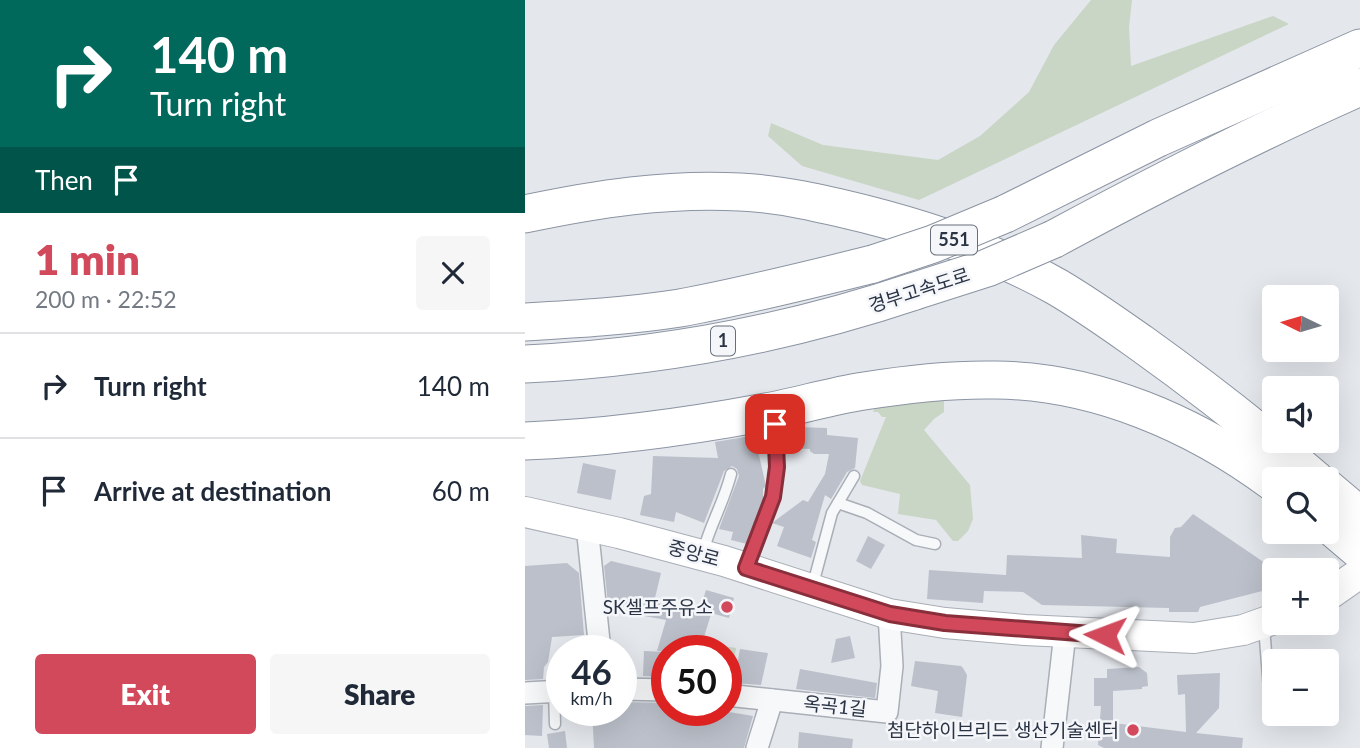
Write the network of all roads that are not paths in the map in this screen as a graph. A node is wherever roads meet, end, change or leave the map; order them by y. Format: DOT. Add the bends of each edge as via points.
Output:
graph roads {
  1 [pos="1360,48"];
  2 [pos="1360,87"];
  3 [pos="525,214"];
  4 [pos="525,322"];
  5 [pos="525,364"];
  6 [pos="802,416"];
  7 [pos="525,441"];
  8 [pos="1300,467"];
  9 [pos="730,474"];
  10 [pos="1262,475"];
  11 [pos="854,476"];
  12 [pos="838,503"];
  13 [pos="525,512"];
  14 [pos="587,526"];
  15 [pos="936,544"];
  16 [pos="703,555"];
  17 [pos="746,568"];
  18 [pos="1360,573"];
  19 [pos="811,588"];
  20 [pos="1339,589"];
  21 [pos="890,614"];
  22 [pos="1262,623"];
  23 [pos="1065,633"];
  24 [pos="598,635"];
  25 [pos="546,692"];
  26 [pos="525,693"];
  27 [pos="742,697"];
  28 [pos="772,700"];
  29 [pos="757,748"];
  30 [pos="1052,748"];
  1 -- 4 [label="highway, 경부고속도로 / 1, bridge" via="1158,138 1005,214 873,264 677,308"];
  2 -- 5 [label="highway, 경부고속도로 / 1, bridge" via="1054,239 987,268 867,308 639,355"];
  3 -- 8 [label="highway, 551" via="599,198 741,192 836,206 956,240 1058,288 1102,316 1189,378"];
  6 -- 17 [label="lane" via="771,425 777,467 773,497"];
  7 -- 10 [label="highway" via="622,435 864,391 996,380 1042,383 1139,408 1182,427"];
  9 -- 16 [label="lane"];
  11 -- 12 [label="lane"];
  12 -- 15 [label="lane" via="916,540"];
  12 -- 19 [label="lane"];
  13 -- 14 [label="main road, 중앙로"];
  14 -- 16 [label="main road, 중앙로"];
  14 -- 24 [label="street"];
  16 -- 17 [label="main road, 중앙로"];
  17 -- 19 [label="main road, 중앙로"];
  18 -- 20 [label="main road"];
  19 -- 21 [label="main road, 중앙로"];
  21 -- 23 [label="main road, 중앙로"];
  21 -- 28 [label="street, 옥곡1길" via="892,666 887,712"];
  22 -- 23 [label="main road, 중앙로" via="1194,638"];
  23 -- 30 [label="street"];
  25 -- 26 [label="street"];
  27 -- 28 [label="street, 옥곡1길"];
  28 -- 29 [label="street"];
}
